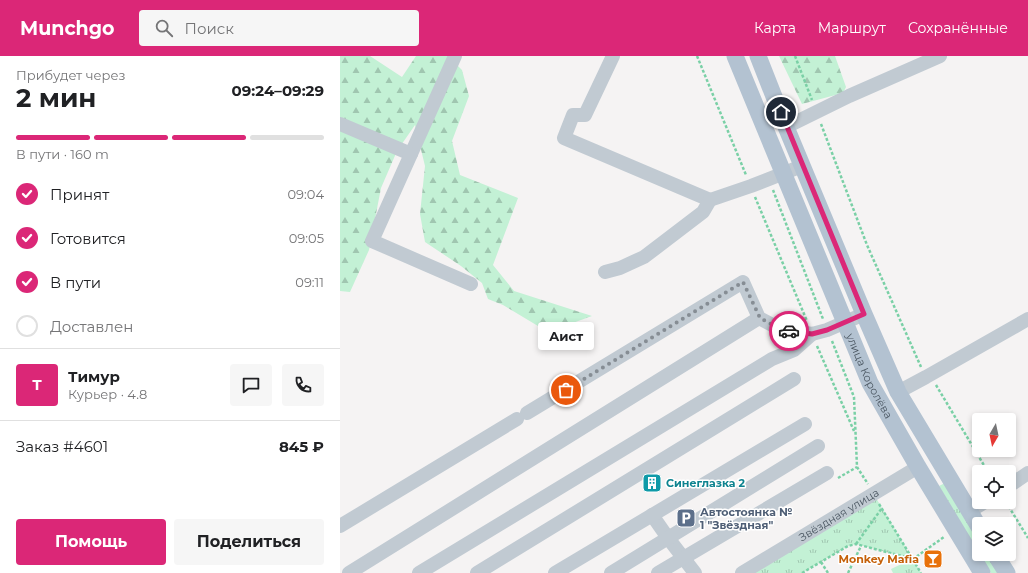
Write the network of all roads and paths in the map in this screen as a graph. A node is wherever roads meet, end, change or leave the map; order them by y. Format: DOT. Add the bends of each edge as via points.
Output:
graph roads {
  1 [pos="455,56"];
  2 [pos="613,56"];
  3 [pos="697,56"];
  4 [pos="735,56"];
  5 [pos="758,56"];
  6 [pos="795,56"];
  7 [pos="940,56"];
  8 [pos="816,112"];
  9 [pos="340,124"];
  10 [pos="786,127"];
  11 [pos="411,154"];
  12 [pos="802,166"];
  13 [pos="776,176"];
  14 [pos="751,186"];
  15 [pos="710,200"];
  16 [pos="605,272"];
  17 [pos="471,284"];
  18 [pos="864,314"];
  19 [pos="760,318"];
  20 [pos="1028,319"];
  21 [pos="846,322"];
  22 [pos="827,330"];
  23 [pos="812,334"];
  24 [pos="926,377"];
  25 [pos="794,379"];
  26 [pos="898,392"];
  27 [pos="805,424"];
  28 [pos="818,446"];
  29 [pos="936,455"];
  30 [pos="984,465"];
  31 [pos="918,467"];
  32 [pos="827,473"];
  33 [pos="1028,473"];
  34 [pos="1016,481"];
  35 [pos="882,508"];
  36 [pos="973,509"];
  37 [pos="1010,509"];
  38 [pos="970,511"];
  39 [pos="652,515"];
  40 [pos="973,517"];
  41 [pos="340,526"];
  42 [pos="668,538"];
  43 [pos="1028,538"];
  44 [pos="856,544"];
  45 [pos="861,546"];
  46 [pos="683,558"];
  47 [pos="999,561"];
  48 [pos="821,562"];
  49 [pos="350,573"];
  50 [pos="419,573"];
  51 [pos="477,573"];
  52 [pos="555,573"];
  53 [pos="611,573"];
  54 [pos="658,573"];
  55 [pos="695,573"];
  56 [pos="742,573"];
  57 [pos="802,573"];
  58 [pos="828,573"];
  59 [pos="848,573"];
  60 [pos="921,573"];
  61 [pos="982,573"];
  62 [pos="1007,573"];
  1 -- 11 [label="street"];
  2 -- 15 [label="street" via="585,115 573,116 564,138"];
  3 -- 14 [label="path"];
  4 -- 13 [label="main road, улица Королёва"];
  5 -- 10 [label="main road, улица Королёва"];
  6 -- 8 [label="path"];
  7 -- 8 [label="street"];
  8 -- 10 [label="street"];
  8 -- 24 [label="path" via="867,244"];
  9 -- 11 [label="street"];
  10 -- 12 [label="main road, улица Королёва"];
  11 -- 17 [label="street" via="372,241"];
  12 -- 13 [label="street"];
  12 -- 18 [label="main road, улица Королёва"];
  13 -- 14 [label="street"];
  13 -- 21 [label="main road, улица Королёва"];
  13 -- 22 [label="path"];
  14 -- 15 [label="street"];
  14 -- 23 [label="path"];
  15 -- 16 [label="street" via="703,212 644,257"];
  18 -- 21 [label="street"];
  18 -- 26 [label="main road, улица Королёва"];
  19 -- 23 [label="street" via="780,329"];
  19 -- 41 [label="street" via="743,282"];
  19 -- 49 [label="street"];
  20 -- 24 [label="street"];
  21 -- 22 [label="street"];
  21 -- 31 [label="main road, улица Королёва" via="870,383"];
  22 -- 23 [label="street"];
  22 -- 23 [label="path" via="854,397 856,434"];
  23 -- 50 [label="street" via="794,350 772,359"];
  24 -- 26 [label="street"];
  24 -- 30 [label="path" via="933,380"];
  25 -- 51 [label="street"];
  26 -- 29 [label="main road, улица Королёва"];
  27 -- 39 [label="street"];
  28 -- 42 [label="street"];
  29 -- 31 [label="main road, Звёздная улица"];
  29 -- 38 [label="main road, улица Королёва"];
  31 -- 56 [label="street, Звёздная улица"];
  31 -- 61 [label="main road, улица Королёва"];
  32 -- 46 [label="street"];
  33 -- 34 [label="street"];
  35 -- 44 [label="path"];
  36 -- 38 [label="street"];
  37 -- 43 [label="path"];
  38 -- 40 [label="main road, улица Королёва"];
  39 -- 42 [label="street"];
  39 -- 52 [label="street"];
  42 -- 46 [label="street"];
  42 -- 53 [label="street"];
  44 -- 45 [label="path"];
  44 -- 48 [label="path"];
  45 -- 59 [label="path"];
  45 -- 60 [label="path" via="913,559"];
  46 -- 54 [label="street"];
  46 -- 55 [label="street"];
  47 -- 62 [label="main road"];
  48 -- 57 [label="path"];
  48 -- 58 [label="path"];
}
